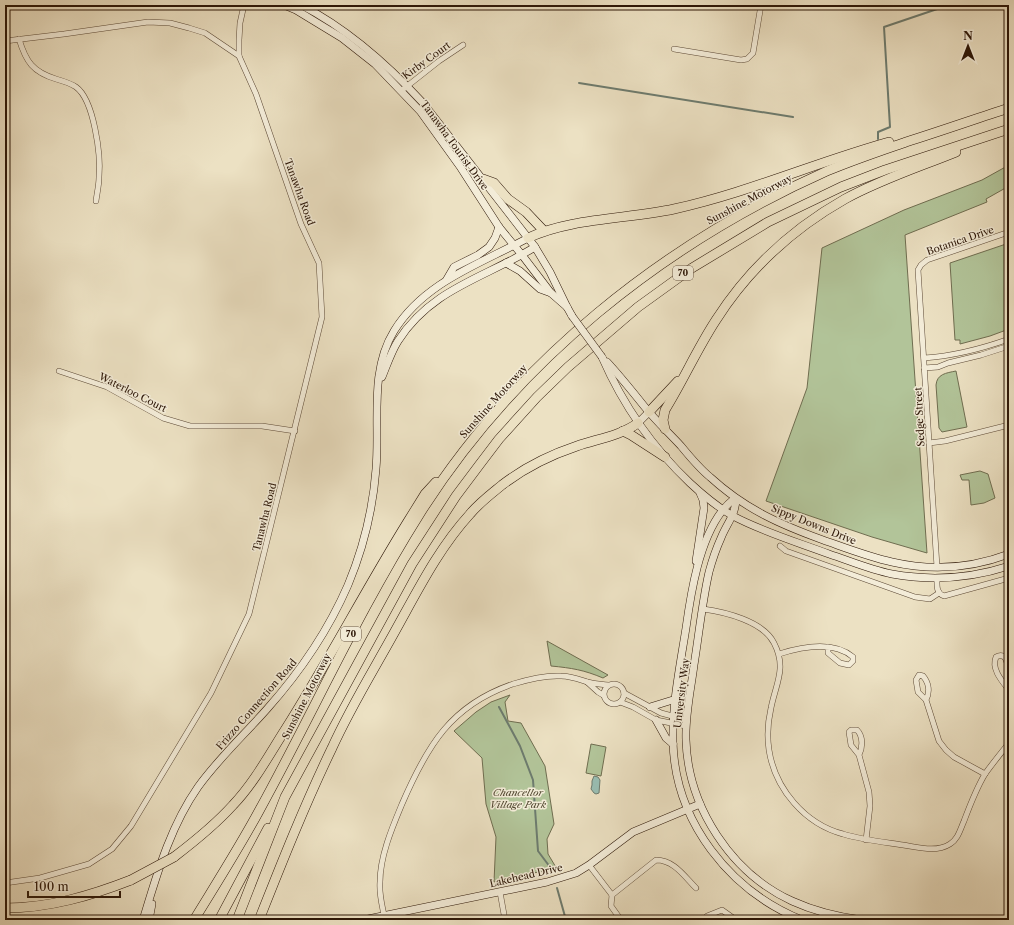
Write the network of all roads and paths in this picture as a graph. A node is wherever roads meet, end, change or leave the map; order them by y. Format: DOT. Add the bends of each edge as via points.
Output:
graph roads {
  1 [pos="244,5"];
  2 [pos="284,5"];
  3 [pos="301,5"];
  4 [pos="307,5"];
  5 [pos="761,5"];
  6 [pos="317,13"];
  7 [pos="18,39"];
  8 [pos="5,41"];
  9 [pos="463,45"];
  10 [pos="674,49"];
  11 [pos="239,56"];
  12 [pos="407,85"];
  13 [pos="400,91"];
  14 [pos="1009,108"];
  15 [pos="983,116"];
  16 [pos="1009,130"];
  17 [pos="483,179"];
  18 [pos="96,201"];
  19 [pos="499,227"];
  20 [pos="544,231"];
  21 [pos="1009,232"];
  22 [pos="528,238"];
  23 [pos="515,245"];
  24 [pos="535,247"];
  25 [pos="522,254"];
  26 [pos="506,263"];
  27 [pos="919,267"];
  28 [pos="447,279"];
  29 [pos="551,293"];
  30 [pos="567,308"];
  31 [pos="1009,339"];
  32 [pos="1009,346"];
  33 [pos="602,357"];
  34 [pos="924,358"];
  35 [pos="924,368"];
  36 [pos="59,371"];
  37 [pos="686,373"];
  38 [pos="379,385"];
  39 [pos="649,412"];
  40 [pos="638,423"];
  41 [pos="1009,425"];
  42 [pos="665,429"];
  43 [pos="295,431"];
  44 [pos="623,432"];
  45 [pos="929,443"];
  46 [pos="665,457"];
  47 [pos="455,462"];
  48 [pos="694,487"];
  49 [pos="735,499"];
  50 [pos="723,510"];
  51 [pos="732,515"];
  52 [pos="780,546"];
  53 [pos="1009,554"];
  54 [pos="1009,566"];
  55 [pos="937,567"];
  56 [pos="937,578"];
  57 [pos="1009,578"];
  58 [pos="693,581"];
  59 [pos="939,593"];
  60 [pos="689,607"];
  61 [pos="703,608"];
  62 [pos="828,647"];
  63 [pos="779,654"];
  64 [pos="588,682"];
  65 [pos="608,685"];
  66 [pos="1007,688"];
  67 [pos="624,692"];
  68 [pos="603,695"];
  69 [pos="676,699"];
  70 [pos="926,700"];
  71 [pos="620,702"];
  72 [pos="650,707"];
  73 [pos="656,720"];
  74 [pos="674,720"];
  75 [pos="687,723"];
  76 [pos="1009,743"];
  77 [pos="673,744"];
  78 [pos="859,755"];
  79 [pos="985,774"];
  80 [pos="285,797"];
  81 [pos="700,804"];
  82 [pos="687,809"];
  83 [pos="866,840"];
  84 [pos="589,865"];
  85 [pos="5,883"];
  86 [pos="154,888"];
  87 [pos="696,888"];
  88 [pos="500,892"];
  89 [pos="612,895"];
  90 [pos="5,908"];
  91 [pos="384,915"];
  92 [pos="143,920"];
  93 [pos="149,920"];
  94 [pos="194,920"];
  95 [pos="219,920"];
  96 [pos="237,920"];
  97 [pos="259,920"];
  98 [pos="363,920"];
  99 [pos="505,920"];
  100 [pos="621,920"];
  101 [pos="704,920"];
  102 [pos="736,920"];
  103 [pos="802,920"];
  104 [pos="856,920"];
  1 -- 11 [label="street, Tanawha Road" via="240,23"];
  2 -- 13 [label="main road, Tanawha Tourist Drive" via="342,38 375,64"];
  3 -- 6 [label="main road, Tanawha Tourist Drive"];
  4 -- 6 [label="main road"];
  5 -- 10 [label="street" via="753,53 748,59"];
  6 -- 12 [label="main road, Tanawha Tourist Drive" via="374,54"];
  7 -- 8 [label="street"];
  7 -- 11 [label="street" via="148,22 170,23 206,33"];
  7 -- 18 [label="street" via="27,61 36,70 76,88 86,100 98,143 99,176"];
  9 -- 12 [label="street, Kirby Court"];
  11 -- 43 [label="street, Tanawha Road" via="256,94 301,224 319,263 322,317"];
  12 -- 13 [label="street, Kirby Court"];
  12 -- 17 [label="main road, Tanawha Tourist Drive"];
  13 -- 19 [label="main road, Tanawha Tourist Drive" via="420,111 462,168"];
  14 -- 15 [label="highway, Sunshine Motorway / 70"];
  15 -- 20 [label="highway" via="875,146 700,202"];
  15 -- 47 [label="highway, Sunshine Motorway / 70" via="829,170 761,203 683,249 646,275 571,336 530,374 475,435"];
  16 -- 37 [label="highway" via="845,199 794,233 765,259 739,288 716,321"];
  16 -- 80 [label="highway, 70" via="878,172 768,222 670,282 568,367 499,439 456,496 401,584"];
  17 -- 20 [label="highway" via="494,183"];
  17 -- 22 [label="main road, Tanawha Tourist Drive"];
  19 -- 23 [label="main road, Tanawha Tourist Drive"];
  19 -- 28 [label="main road" via="489,247 454,267"];
  20 -- 22 [label="highway"];
  21 -- 27 [label="street, Botanica Drive" via="927,260"];
  22 -- 23 [label="main road, Frizzo Connection Road"];
  22 -- 24 [label="main road, Tanawha Tourist Drive"];
  23 -- 25 [label="main road, Tanawha Tourist Drive"];
  23 -- 28 [label="main road, Frizzo Connection Road"];
  24 -- 25 [label="main road, Frizzo Connection Road"];
  24 -- 30 [label="main road, Tanawha Tourist Drive"];
  25 -- 26 [label="main road, Frizzo Connection Road"];
  25 -- 29 [label="main road, Tanawha Tourist Drive"];
  26 -- 29 [label="main road" via="520,271 540,289"];
  26 -- 38 [label="main road, Frizzo Connection Road" via="444,294 419,314 397,342"];
  27 -- 34 [label="street, Sedge Street"];
  28 -- 38 [label="main road, Frizzo Connection Road" via="421,299 394,331 381,364"];
  29 -- 30 [label="main road, Tanawha Tourist Drive"];
  30 -- 33 [label="main road, Tanawha Tourist Drive, bridge"];
  31 -- 34 [label="street" via="956,354"];
  32 -- 35 [label="street" via="938,367"];
  33 -- 39 [label="main road, Tanawha Tourist Drive"];
  33 -- 40 [label="main road, Tanawha Tourist Drive" via="616,388"];
  34 -- 35 [label="street, Sedge Street"];
  35 -- 45 [label="street, Sedge Street"];
  36 -- 43 [label="street, Waterloo Court" via="107,387 163,418 190,426 262,426"];
  37 -- 39 [label="highway"];
  37 -- 42 [label="highway" via="664,414"];
  38 -- 86 [label="main road, Frizzo Connection Road" via="376,470 370,509 357,560 345,590 330,622 303,666 210,772 185,807 164,852"];
  39 -- 40 [label="main road"];
  39 -- 42 [label="main road, Sippy Downs Drive"];
  40 -- 44 [label="highway"];
  40 -- 46 [label="main road"];
  41 -- 45 [label="street"];
  42 -- 49 [label="main road, Sippy Downs Drive" via="708,476"];
  43 -- 85 [label="street, Tanawha Road" via="249,614 211,693 131,826 112,849 89,864 40,878"];
  44 -- 46 [label="highway" via="631,434"];
  44 -- 97 [label="highway" via="576,446 530,467 484,500 457,529 428,573 332,747"];
  45 -- 55 [label="street, Sedge Street"];
  46 -- 48 [label="main road"];
  47 -- 90 [label="highway, bridge" via="425,494 386,556 294,716 249,786 216,822 174,857 131,880 82,898 36,906"];
  47 -- 94 [label="highway, Sunshine Motorway / 70" via="420,514 357,622 259,812"];
  48 -- 50 [label="main road"];
  48 -- 58 [label="main road" via="702,498 704,508"];
  49 -- 50 [label="main road, University Way"];
  49 -- 51 [label="main road, University Way"];
  49 -- 55 [label="main road, Sippy Downs Drive" via="785,525 869,556 906,565"];
  50 -- 51 [label="main road"];
  50 -- 58 [label="main road, University Way" via="709,536"];
  51 -- 56 [label="main road" via="763,530 868,567 898,575"];
  51 -- 61 [label="main road, University Way" via="712,561"];
  52 -- 59 [label="street" via="915,597 930,599"];
  53 -- 55 [label="main road, Sippy Downs Drive" via="970,564"];
  54 -- 56 [label="main road" via="974,575"];
  55 -- 56 [label="main road"];
  56 -- 59 [label="street"];
  57 -- 59 [label="street" via="946,596"];
  58 -- 60 [label="main road, University Way"];
  60 -- 61 [label="main road"];
  60 -- 69 [label="main road, University Way"];
  61 -- 63 [label="street" via="723,612 760,628 770,637"];
  61 -- 75 [label="main road, University Way"];
  62 -- 62 [label="street" via="848,654 853,657 853,661 849,665 840,663 828,652"];
  62 -- 63 [label="street" via="795,649"];
  63 -- 83 [label="street" via="780,678 771,708 769,731 769,750 775,772 794,803 816,822 841,834"];
  64 -- 65 [label="street"];
  64 -- 68 [label="street"];
  64 -- 91 [label="street" via="562,676 544,676 520,682 482,697 446,727 420,767 389,839 380,881"];
  65 -- 67 [label="street" via="618,684"];
  65 -- 68 [label="street"];
  66 -- 66 [label="street" via="994,665 998,656 1002,656 1007,665"];
  67 -- 71 [label="street" via="624,698"];
  67 -- 72 [label="street"];
  68 -- 71 [label="street" via="610,704"];
  69 -- 72 [label="main road"];
  69 -- 74 [label="main road, University Way"];
  70 -- 79 [label="street" via="939,741 946,750"];
  71 -- 73 [label="street"];
  72 -- 74 [label="street"];
  73 -- 74 [label="street"];
  73 -- 77 [label="main road" via="666,738"];
  74 -- 75 [label="street"];
  74 -- 77 [label="main road, University Way"];
  75 -- 81 [label="main road, University Way" via="686,740 690,768"];
  76 -- 79 [label="street"];
  77 -- 82 [label="main road, University Way" via="679,786"];
  78 -- 83 [label="street" via="870,800"];
  79 -- 83 [label="street" via="959,834 946,846 931,849"];
  80 -- 95 [label="highway, 70"];
  80 -- 96 [label="highway, 70"];
  81 -- 82 [label="main road, Lakehead Drive"];
  81 -- 104 [label="main road, University Way" via="724,846 757,879 779,894 804,906"];
  82 -- 84 [label="main road, Lakehead Drive" via="633,832"];
  82 -- 103 [label="main road, University Way" via="714,855 733,876 764,900"];
  84 -- 88 [label="main road, Lakehead Drive" via="558,879"];
  84 -- 89 [label="street"];
  86 -- 92 [label="main road, Frizzo Connection Road"];
  86 -- 93 [label="main road, Frizzo Connection Road"];
  87 -- 89 [label="street" via="676,867 665,860 656,860"];
  88 -- 91 [label="main road, Lakehead Drive"];
  88 -- 99 [label="street"];
  89 -- 100 [label="street" via="611,906"];
  91 -- 98 [label="main road, Lakehead Drive"];
  101 -- 102 [label="street" via="707,916 722,910"];
}
